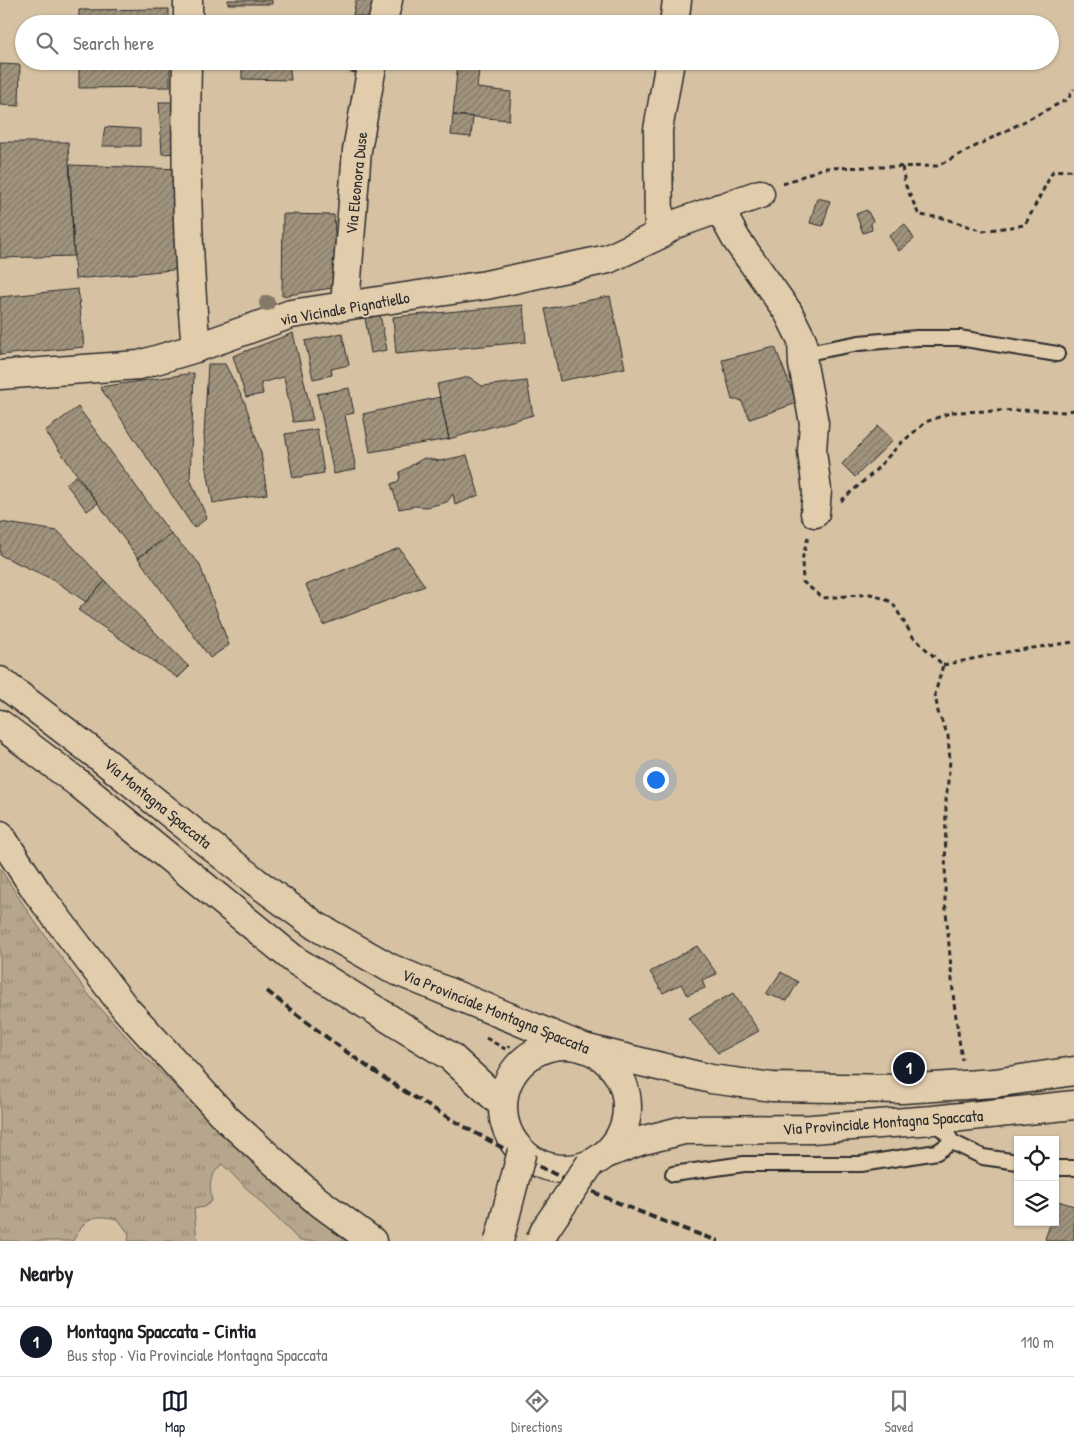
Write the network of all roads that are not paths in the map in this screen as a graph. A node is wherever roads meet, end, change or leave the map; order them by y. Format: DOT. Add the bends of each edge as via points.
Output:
graph roads {
  1 [pos="188,0"];
  2 [pos="388,0"];
  3 [pos="677,0"];
  4 [pos="188,15"];
  5 [pos="384,15"];
  6 [pos="675,15"];
  7 [pos="187,70"];
  8 [pos="371,70"];
  9 [pos="668,70"];
  10 [pos="760,194"];
  11 [pos="719,208"];
  12 [pos="659,235"];
  13 [pos="345,305"];
  14 [pos="196,348"];
  15 [pos="802,354"];
  16 [pos="1057,354"];
  17 [pos="0,375"];
  18 [pos="815,507"];
  19 [pos="0,681"];
  20 [pos="0,724"];
  21 [pos="0,835"];
  22 [pos="316,926"];
  23 [pos="584,1048"];
  24 [pos="1074,1072"];
  25 [pos="503,1105"];
  26 [pos="1074,1105"];
  27 [pos="933,1120"];
  28 [pos="952,1142"];
  29 [pos="522,1151"];
  30 [pos="598,1159"];
  31 [pos="1014,1161"];
  32 [pos="1059,1168"];
  33 [pos="1074,1168"];
  34 [pos="673,1174"];
  35 [pos="372,1241"];
  36 [pos="499,1241"];
  37 [pos="540,1241"];
  1 -- 4 [label="main road"];
  2 -- 5 [label="main road"];
  3 -- 6 [label="main road"];
  7 -- 14 [label="main road" via="186,185"];
  8 -- 13 [label="main road, Via Eleonora Duse" via="357,150"];
  9 -- 12 [label="main road" via="658,130"];
  10 -- 11 [label="main road, via Vicinale Pignatiello"];
  11 -- 12 [label="main road, via Vicinale Pignatiello" via="673,225"];
  11 -- 15 [label="main road" via="736,240 788,312 802,340"];
  12 -- 13 [label="main road, via Vicinale Pignatiello" via="608,259 486,285"];
  13 -- 14 [label="main road, via Vicinale Pignatiello" via="291,314"];
  14 -- 17 [label="main road, via Vicinale Pignatiello" via="139,366"];
  15 -- 16 [label="lane" via="858,343 917,338 959,338"];
  15 -- 18 [label="main road" via="814,423"];
  19 -- 22 [label="main road, Via Montagna Spaccata"];
  20 -- 25 [label="main road" via="78,783 296,961 451,1057"];
  21 -- 35 [label="main road" via="37,892 125,1008 227,1119 315,1199"];
  22 -- 23 [label="main road, Via Provinciale Montagna Spaccata" via="390,968"];
  23 -- 24 [label="main road, Via Provinciale Montagna Spaccata" via="711,1079 772,1087 883,1090 995,1082"];
  23 -- 25 [label="main road" via="564,1045 546,1048 529,1056 515,1070"];
  23 -- 30 [label="main road" via="614,1068 623,1085 627,1103 626,1122 618,1139"];
  25 -- 29 [label="main road" via="511,1138"];
  26 -- 27 [label="main road, Via Provinciale Montagna Spaccata"];
  27 -- 28 [label="lane"];
  27 -- 30 [label="main road, Via Provinciale Montagna Spaccata" via="797,1130 684,1130 640,1141"];
  28 -- 31 [label="lane" via="984,1157"];
  28 -- 34 [label="lane" via="937,1152 861,1164 744,1164"];
  29 -- 30 [label="main road" via="537,1162 554,1168 572,1168"];
  29 -- 36 [label="main road, bridge"];
  30 -- 37 [label="main road, bridge" via="546,1228"];
  32 -- 33 [label="lane"];
}
